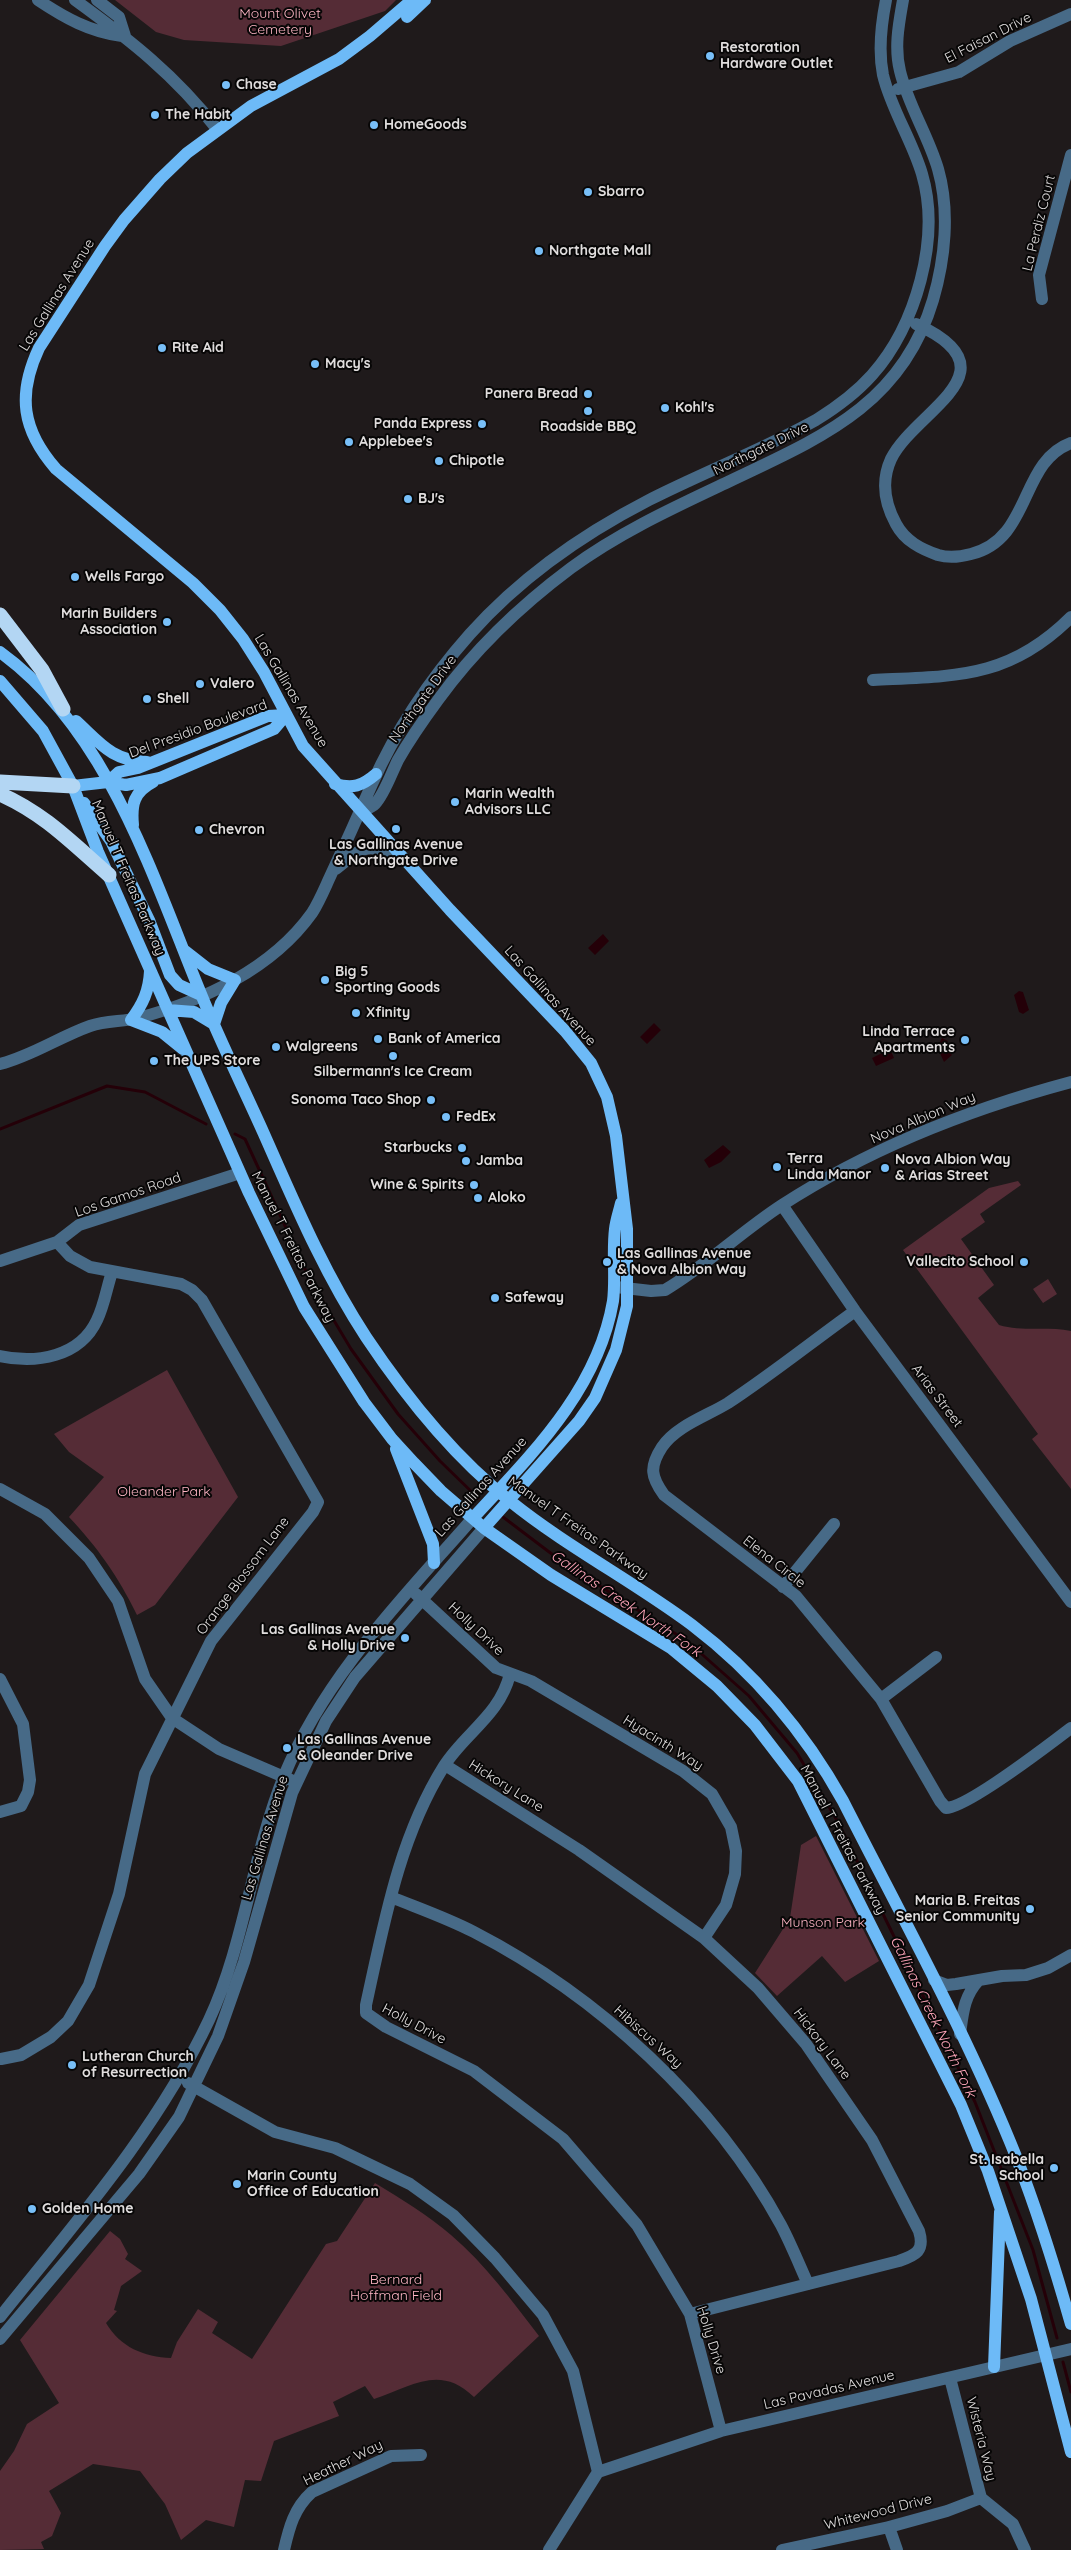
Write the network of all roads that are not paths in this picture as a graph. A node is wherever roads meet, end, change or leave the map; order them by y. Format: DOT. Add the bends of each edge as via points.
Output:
graph roads {
  1 [pos="38,0"];
  2 [pos="75,0"];
  3 [pos="97,0"];
  4 [pos="412,0"];
  5 [pos="425,0"];
  6 [pos="886,0"];
  7 [pos="903,0"];
  8 [pos="1071,14"];
  9 [pos="125,36"];
  10 [pos="339,59"];
  11 [pos="905,86"];
  12 [pos="889,92"];
  13 [pos="217,129"];
  14 [pos="1071,155"];
  15 [pos="1042,299"];
  16 [pos="907,320"];
  17 [pos="922,327"];
  18 [pos="1071,443"];
  19 [pos="0,615"];
  20 [pos="1071,617"];
  21 [pos="470,634"];
  22 [pos="481,647"];
  23 [pos="0,652"];
  24 [pos="873,680"];
  25 [pos="0,681"];
  26 [pos="62,709"];
  27 [pos="286,715"];
  28 [pos="152,762"];
  29 [pos="376,774"];
  30 [pos="160,778"];
  31 [pos="0,782"];
  32 [pos="108,782"];
  33 [pos="335,784"];
  34 [pos="73,786"];
  35 [pos="0,794"];
  36 [pos="361,812"];
  37 [pos="134,834"];
  38 [pos="406,860"];
  39 [pos="332,873"];
  40 [pos="109,875"];
  41 [pos="184,950"];
  42 [pos="150,969"];
  43 [pos="235,980"];
  44 [pos="201,994"];
  45 [pos="168,1010"];
  46 [pos="131,1020"];
  47 [pos="214,1024"];
  48 [pos="186,1052"];
  49 [pos="0,1064"];
  50 [pos="1071,1082"];
  51 [pos="240,1173"];
  52 [pos="623,1196"];
  53 [pos="782,1205"];
  54 [pos="57,1242"];
  55 [pos="0,1260"];
  56 [pos="112,1272"];
  57 [pos="614,1287"];
  58 [pos="627,1288"];
  59 [pos="855,1311"];
  60 [pos="0,1356"];
  61 [pos="580,1390"];
  62 [pos="595,1398"];
  63 [pos="392,1439"];
  64 [pos="0,1489"];
  65 [pos="490,1500"];
  66 [pos="501,1509"];
  67 [pos="473,1518"];
  68 [pos="834,1524"];
  69 [pos="484,1528"];
  70 [pos="434,1563"];
  71 [pos="783,1587"];
  72 [pos="411,1589"];
  73 [pos="421,1598"];
  74 [pos="1071,1602"];
  75 [pos="936,1657"];
  76 [pos="510,1674"];
  77 [pos="0,1679"];
  78 [pos="882,1699"];
  79 [pos="172,1718"];
  80 [pos="1071,1728"];
  81 [pos="445,1765"];
  82 [pos="284,1776"];
  83 [pos="296,1782"];
  84 [pos="0,1812"];
  85 [pos="390,1897"];
  86 [pos="704,1938"];
  87 [pos="1071,1955"];
  88 [pos="934,1980"];
  89 [pos="979,1980"];
  90 [pos="960,2034"];
  91 [pos="1,2060"];
  92 [pos="179,2079"];
  93 [pos="194,2087"];
  94 [pos="1000,2205"];
  95 [pos="808,2284"];
  96 [pos="690,2314"];
  97 [pos="0,2317"];
  98 [pos="1071,2324"];
  99 [pos="0,2340"];
  100 [pos="1071,2349"];
  101 [pos="1046,2355"];
  102 [pos="994,2367"];
  103 [pos="950,2378"];
  104 [pos="720,2431"];
  105 [pos="1071,2452"];
  106 [pos="421,2455"];
  107 [pos="598,2472"];
  108 [pos="980,2498"];
  109 [pos="889,2527"];
  110 [pos="284,2550"];
  111 [pos="549,2550"];
  112 [pos="782,2550"];
  113 [pos="897,2550"];
  114 [pos="1025,2550"];
  1 -- 9 [label="street" via="74,22 100,33"];
  2 -- 9 [label="street"];
  3 -- 9 [label="street" via="119,17"];
  4 -- 10 [label="main road"];
  5 -- 10 [label="main road" via="376,43 357,56"];
  6 -- 12 [label="street, Northgate Drive" via="880,35"];
  7 -- 11 [label="street, Northgate Drive" via="897,36 900,71"];
  8 -- 11 [label="street, El Faisan Drive" via="1010,41 959,72"];
  9 -- 13 [label="street" via="173,77"];
  10 -- 13 [label="main road, Las Gallinas Avenue" via="274,92"];
  11 -- 12 [label="street, El Faisan Drive"];
  11 -- 17 [label="street, Northgate Drive" via="939,172 943,197 941,264 932,304"];
  12 -- 16 [label="street, Northgate Drive" via="923,176 926,198 927,243 916,298"];
  13 -- 27 [label="main road, Las Gallinas Avenue" via="160,179 105,246 39,348 26,385 25,406 29,429 40,452 220,610 248,647"];
  14 -- 15 [label="street, La Perdiz Court" via="1039,275"];
  16 -- 17 [label="street"];
  16 -- 21 [label="street, Northgate Drive" via="873,374 836,408 603,526 521,586"];
  17 -- 18 [label="street" via="952,346 959,358 960,370 951,393 902,444 892,458 886,476 888,510 908,540 924,551 943,556 961,557 993,545 1016,520 1050,456"];
  17 -- 22 [label="street, Northgate Drive" via="886,386 846,422 806,445 612,540 546,587"];
  19 -- 26 [label="highway" via="42,670"];
  20 -- 24 [label="street" via="1043,642 989,669 947,677"];
  21 -- 22 [label="street"];
  21 -- 29 [label="street, Northgate Drive" via="407,718"];
  22 -- 36 [label="street, Northgate Drive" via="411,739 375,804"];
  23 -- 26 [label="main road, Manuel T Freitas Parkway"];
  25 -- 34 [label="main road, Manuel T Freitas Parkway" via="43,731"];
  26 -- 28 [label="main road" via="116,757"];
  26 -- 32 [label="main road, Manuel T Freitas Parkway"];
  27 -- 28 [label="main road, Del Presidio Boulevard" via="268,716"];
  27 -- 30 [label="main road, Del Presidio Boulevard" via="274,729"];
  27 -- 33 [label="main road, Las Gallinas Avenue" via="303,746"];
  28 -- 32 [label="main road, Del Presidio Boulevard" via="119,772"];
  29 -- 33 [label="main road" via="360,786 350,788"];
  29 -- 36 [label="street, Northgate Drive"];
  30 -- 32 [label="main road, Del Presidio Boulevard" via="126,786"];
  30 -- 37 [label="main road" via="134,798 131,810"];
  31 -- 34 [label="highway"];
  32 -- 34 [label="main road, Del Presidio Boulevard"];
  32 -- 37 [label="main road, Manuel T Freitas Parkway"];
  33 -- 36 [label="main road, Las Gallinas Avenue"];
  34 -- 40 [label="main road, Manuel T Freitas Parkway"];
  34 -- 44 [label="main road" via="111,841 149,920 170,975 179,985"];
  35 -- 40 [label="highway" via="27,806 51,823"];
  36 -- 38 [label="main road, Las Gallinas Avenue"];
  36 -- 39 [label="street, Northgate Drive"];
  37 -- 41 [label="main road, Manuel T Freitas Parkway"];
  38 -- 39 [label="street" via="376,848 367,848 355,853"];
  38 -- 52 [label="main road, Las Gallinas Avenue" via="591,1063 607,1097 616,1136"];
  39 -- 43 [label="street, Northgate Drive" via="301,928 278,952"];
  40 -- 42 [label="main road, Manuel T Freitas Parkway"];
  41 -- 43 [label="main road" via="208,969"];
  41 -- 44 [label="main road, Manuel T Freitas Parkway"];
  42 -- 45 [label="main road, Manuel T Freitas Parkway"];
  42 -- 46 [label="main road" via="145,998"];
  43 -- 44 [label="street, Northgate Drive"];
  43 -- 47 [label="main road"];
  44 -- 45 [label="street, Northgate Drive"];
  44 -- 47 [label="main road, Manuel T Freitas Parkway"];
  45 -- 46 [label="street, Northgate Drive"];
  45 -- 47 [label="main road" via="194,1012"];
  45 -- 48 [label="main road, Manuel T Freitas Parkway"];
  46 -- 48 [label="main road" via="162,1032"];
  46 -- 49 [label="street, Northgate Drive" via="90,1026 22,1059"];
  47 -- 65 [label="main road, Manuel T Freitas Parkway" via="331,1281 366,1337"];
  48 -- 51 [label="main road, Manuel T Freitas Parkway"];
  50 -- 53 [label="street, Nova Albion Way" via="1011,1098 878,1152"];
  51 -- 54 [label="street, Los Gamos Road" via="79,1225"];
  51 -- 63 [label="main road, Manuel T Freitas Parkway" via="304,1307 348,1379"];
  52 -- 57 [label="main road, Las Gallinas Avenue" via="615,1228"];
  52 -- 58 [label="main road, Las Gallinas Avenue" via="627,1229"];
  53 -- 58 [label="street, Nova Albion Way" via="665,1290 651,1292"];
  53 -- 59 [label="street, Arias Street"];
  54 -- 55 [label="street, Los Gamos Road"];
  54 -- 56 [label="street, Orange Blossom Lane" via="77,1260"];
  56 -- 60 [label="street" via="97,1320 71,1349 40,1359"];
  56 -- 79 [label="street, Orange Blossom Lane" via="181,1284 202,1300 318,1502 211,1641"];
  57 -- 58 [label="street, Nova Albion Way"];
  57 -- 61 [label="main road, Las Gallinas Avenue" via="605,1327"];
  58 -- 62 [label="main road, Las Gallinas Avenue" via="616,1350"];
  59 -- 71 [label="street, Elena Circle" via="728,1402 672,1436 653,1465 653,1480 664,1495"];
  59 -- 74 [label="street, Arias Street"];
  61 -- 62 [label="main road"];
  61 -- 65 [label="main road, Las Gallinas Avenue" via="547,1436"];
  62 -- 66 [label="main road, Las Gallinas Avenue" via="563,1440"];
  63 -- 67 [label="main road, Manuel T Freitas Parkway" via="441,1491"];
  63 -- 70 [label="main road" via="433,1544"];
  64 -- 79 [label="street" via="45,1514 90,1558 118,1601 145,1679"];
  65 -- 66 [label="main road, Manuel T Freitas Parkway"];
  65 -- 67 [label="main road, Las Gallinas Avenue"];
  66 -- 69 [label="main road, Las Gallinas Avenue"];
  66 -- 88 [label="main road, Manuel T Freitas Parkway" via="690,1624 739,1664 777,1703 822,1763"];
  67 -- 69 [label="main road, Manuel T Freitas Parkway"];
  67 -- 70 [label="street, Las Gallinas Avenue"];
  68 -- 71 [label="street"];
  69 -- 73 [label="street, Las Gallinas Avenue"];
  69 -- 94 [label="main road, Manuel T Freitas Parkway" via="551,1575 671,1648 717,1686 760,1732 798,1781 960,2106"];
  70 -- 72 [label="street, Las Gallinas Avenue"];
  71 -- 78 [label="street, Elena Circle" via="796,1596"];
  72 -- 73 [label="street, Holly Drive"];
  72 -- 82 [label="street, Las Gallinas Avenue" via="336,1680 307,1728"];
  73 -- 76 [label="street, Holly Drive" via="496,1668"];
  73 -- 83 [label="street, Las Gallinas Avenue" via="355,1677 326,1722"];
  75 -- 78 [label="street"];
  76 -- 81 [label="street, Holly Drive" via="499,1702"];
  76 -- 86 [label="street, Hyacinth Way" via="531,1681 675,1766 712,1794 731,1827 736,1851 735,1874 726,1905"];
  77 -- 84 [label="street" via="23,1724 30,1780 21,1806"];
  78 -- 80 [label="street, Elena Circle" via="946,1808 965,1802"];
  79 -- 82 [label="street" via="219,1748"];
  79 -- 91 [label="street, Orange Blossom Lane" via="145,1774 120,1894 89,1985 68,2021 51,2037 21,2055"];
  81 -- 85 [label="street, Holly Drive" via="412,1828"];
  81 -- 86 [label="street, Hickory Lane" via="579,1850"];
  82 -- 83 [label="street"];
  82 -- 92 [label="street, Las Gallinas Avenue" via="230,1965 210,2018"];
  83 -- 93 [label="street, Las Gallinas Avenue" via="244,1962 218,2036"];
  85 -- 95 [label="street, Hibiscus Way" via="474,1932 560,1983 671,2077 747,2171 781,2225"];
  85 -- 96 [label="street, Holly Drive" via="366,2013 386,2027 474,2071 563,2139 637,2225"];
  86 -- 95 [label="street, Hickory Lane" via="758,1988 806,2044 872,2140 919,2231 921,2247 908,2258"];
  87 -- 89 [label="street" via="1048,1968 1026,1975"];
  88 -- 89 [label="street" via="947,1985"];
  88 -- 90 [label="main road, Manuel T Freitas Parkway"];
  89 -- 90 [label="street" via="964,2002"];
  90 -- 98 [label="main road, Manuel T Freitas Parkway" via="1016,2159 1048,2245"];
  92 -- 93 [label="street"];
  92 -- 97 [label="street, Las Gallinas Avenue" via="115,2173"];
  93 -- 99 [label="street, Las Gallinas Avenue" via="179,2117 139,2174"];
  93 -- 107 [label="street" via="275,2132 335,2148 410,2184 453,2215 543,2315 573,2371"];
  94 -- 101 [label="main road, Manuel T Freitas Parkway"];
  94 -- 102 [label="main road"];
  95 -- 96 [label="street, Hickory Lane"];
  96 -- 104 [label="street, Holly Drive"];
  100 -- 101 [label="street, Las Pavadas Avenue"];
  101 -- 102 [label="street, Las Pavadas Avenue"];
  101 -- 105 [label="main road, Manuel T Freitas Parkway"];
  102 -- 103 [label="street, Las Pavadas Avenue"];
  103 -- 104 [label="street, Las Pavadas Avenue"];
  103 -- 108 [label="street, Wisteria Way"];
  104 -- 107 [label="street, Las Pavadas Avenue"];
  106 -- 110 [label="street, Heather Way" via="391,2456 312,2492 301,2502 290,2524"];
  107 -- 111 [label="street"];
  108 -- 109 [label="street, Whitewood Drive"];
  108 -- 114 [label="street, Wisteria Way" via="1013,2524"];
  109 -- 112 [label="street, Whitewood Drive"];
  109 -- 113 [label="street"];
}
